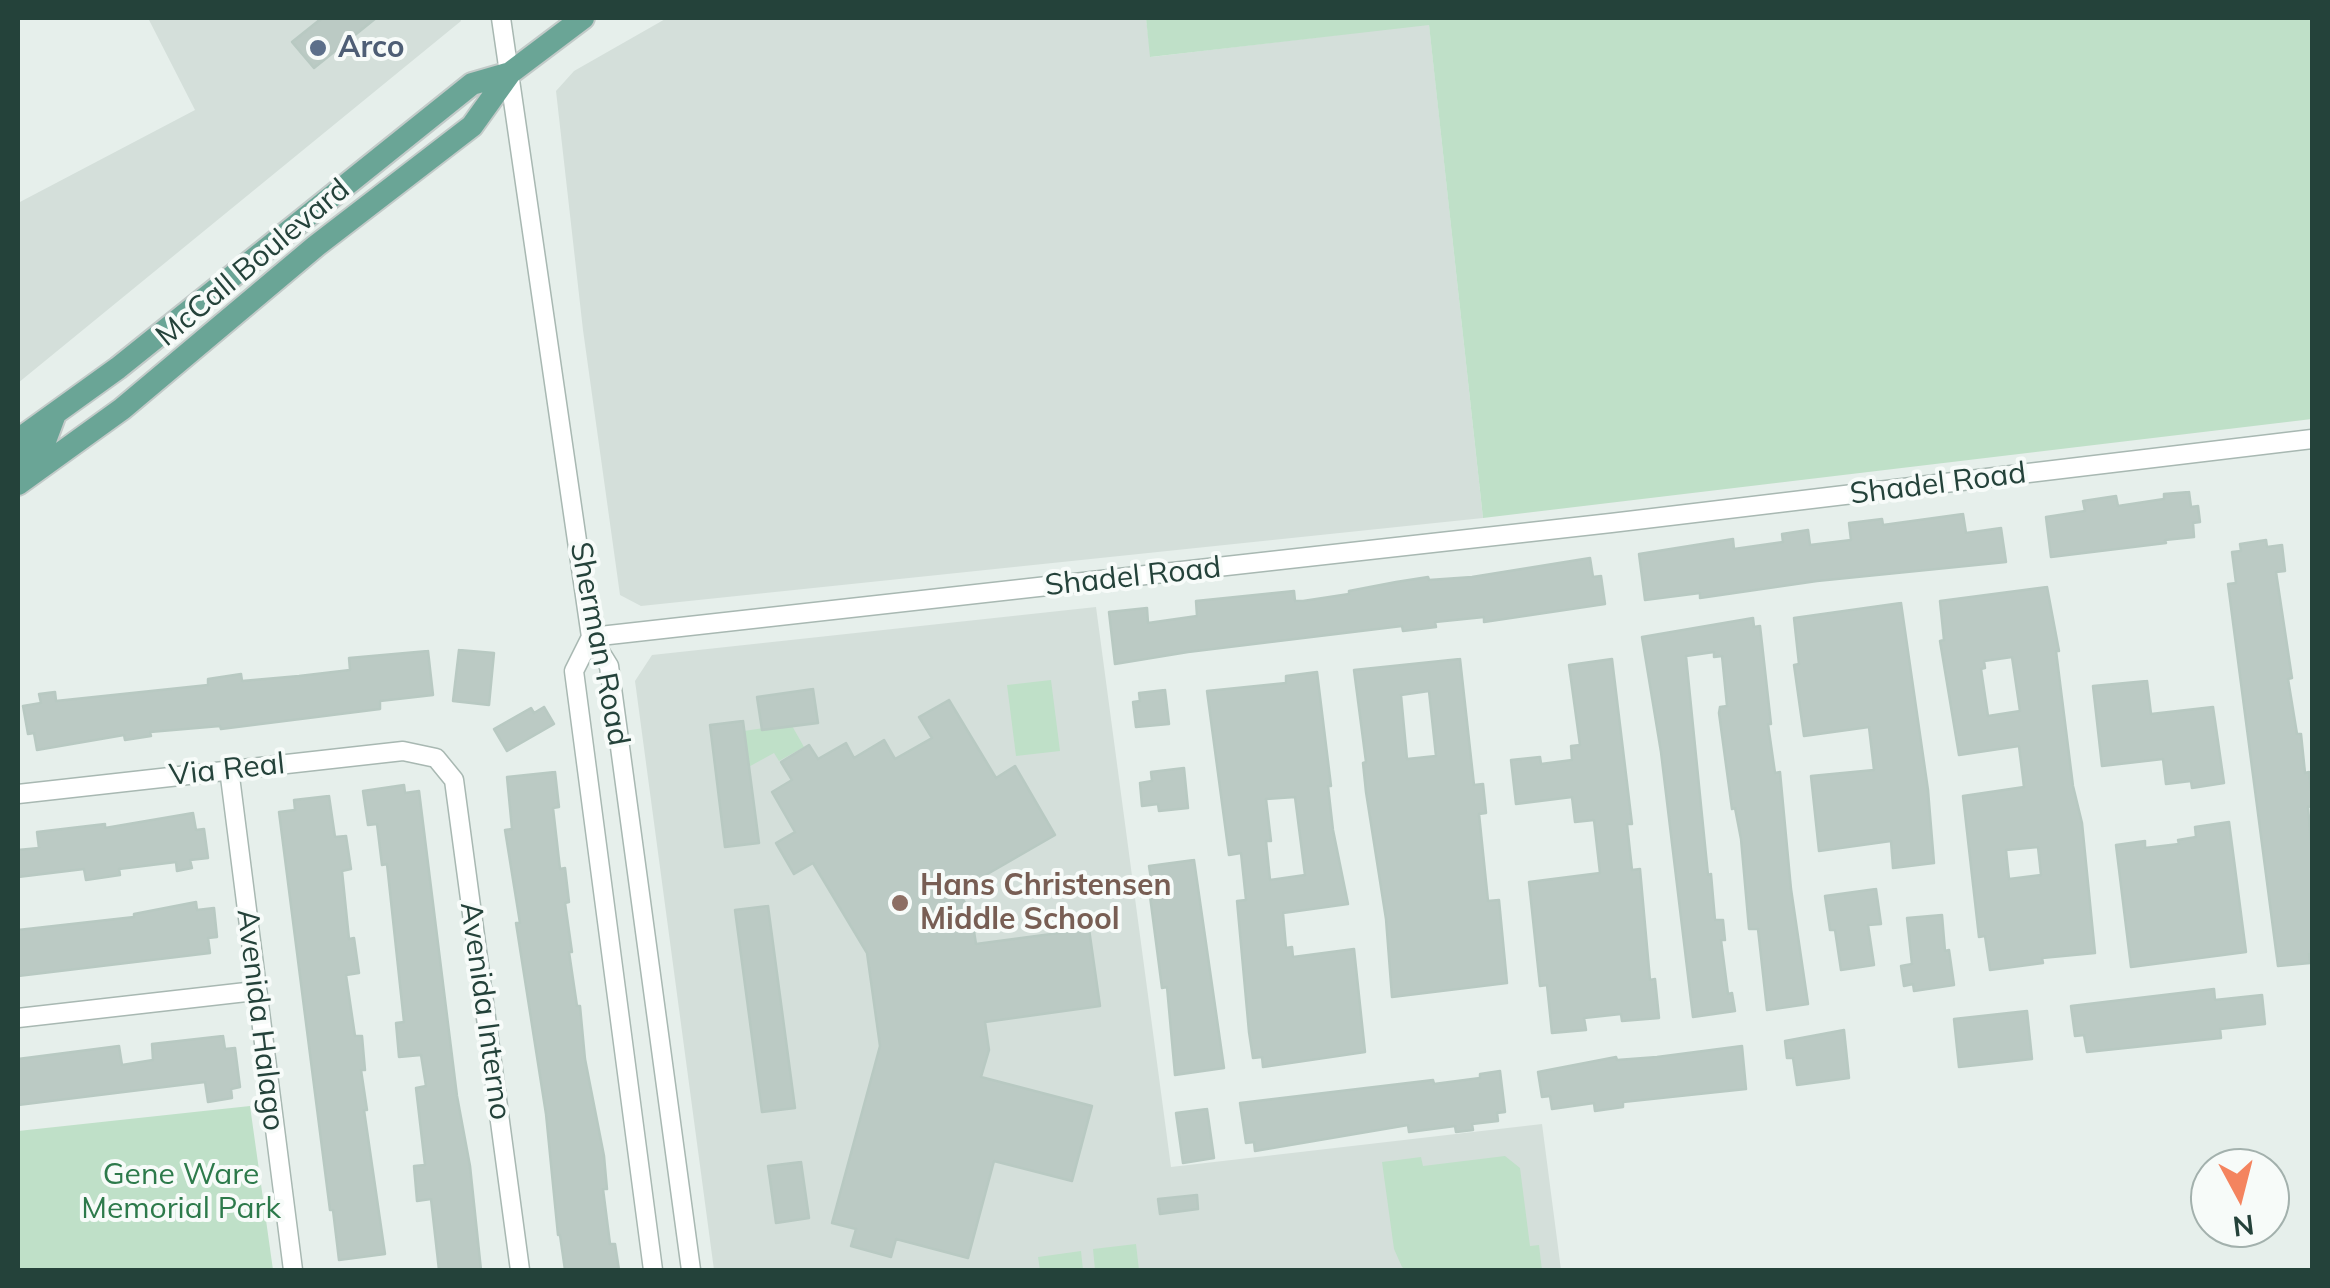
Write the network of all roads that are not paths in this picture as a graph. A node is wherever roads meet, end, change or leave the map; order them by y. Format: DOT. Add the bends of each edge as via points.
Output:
graph roads {
  1 [pos="501,18"];
  2 [pos="582,18"];
  3 [pos="510,72"];
  4 [pos="55,414"];
  5 [pos="2312,439"];
  6 [pos="18,440"];
  7 [pos="18,459"];
  8 [pos="18,484"];
  9 [pos="591,637"];
  10 [pos="436,758"];
  11 [pos="229,770"];
  12 [pos="18,794"];
  13 [pos="255,991"];
  14 [pos="18,1018"];
  15 [pos="293,1270"];
  16 [pos="520,1270"];
  17 [pos="653,1270"];
  18 [pos="691,1270"];
  1 -- 3 [label="street, Sherman Road"];
  2 -- 3 [label="main road, McCall Boulevard"];
  3 -- 4 [label="main road, McCall Boulevard" via="472,84"];
  3 -- 8 [label="main road, McCall Boulevard" via="472,126 122,409"];
  3 -- 9 [label="street, Sherman Road"];
  4 -- 6 [label="main road, McCall Boulevard"];
  4 -- 7 [label="main road" via="45,441"];
  5 -- 9 [label="street, Shadel Road"];
  9 -- 17 [label="street" via="574,671"];
  9 -- 18 [label="street, Sherman Road" via="609,666"];
  10 -- 11 [label="street, Via Real" via="403,751"];
  10 -- 16 [label="street, Avenida Interno" via="454,780"];
  11 -- 12 [label="street, Via Real"];
  11 -- 13 [label="street, Avenida Halago"];
  13 -- 14 [label="street"];
  13 -- 15 [label="street, Avenida Halago"];
}
